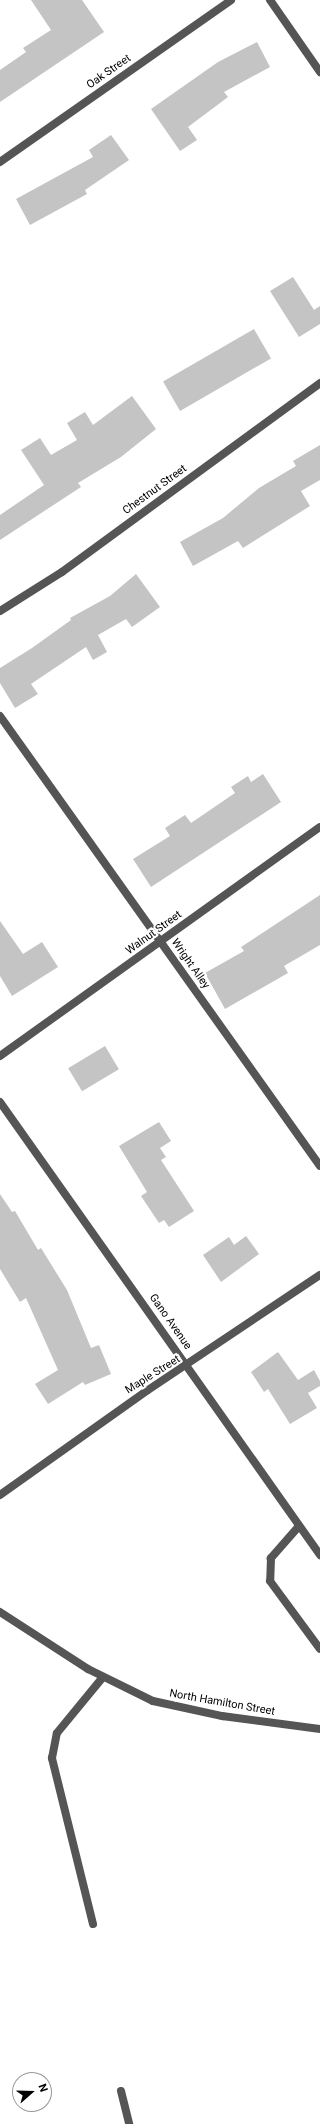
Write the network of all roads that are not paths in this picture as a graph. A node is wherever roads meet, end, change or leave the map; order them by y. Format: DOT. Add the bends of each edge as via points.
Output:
graph roads {
  1 [pos="231,0"];
  2 [pos="270,0"];
  3 [pos="320,72"];
  4 [pos="0,162"];
  5 [pos="320,383"];
  6 [pos="0,611"];
  7 [pos="0,716"];
  8 [pos="320,827"];
  9 [pos="160,942"];
  10 [pos="0,1056"];
  11 [pos="0,1102"];
  12 [pos="320,1166"];
  13 [pos="320,1275"];
  14 [pos="188,1366"];
  15 [pos="1,1492"];
  16 [pos="299,1526"];
  17 [pos="320,1555"];
  18 [pos="0,1612"];
  19 [pos="320,1649"];
  20 [pos="103,1677"];
  21 [pos="320,1729"];
  22 [pos="93,1924"];
  23 [pos="121,2091"];
  24 [pos="129,2124"];
  1 -- 4 [label="street, Oak Street"];
  2 -- 3 [label="street"];
  5 -- 6 [label="street, Chestnut Street" via="62,572"];
  7 -- 9 [label="street, Wright Alley"];
  8 -- 9 [label="street, Walnut Street"];
  9 -- 10 [label="street, Walnut Street"];
  9 -- 12 [label="street, Wright Alley"];
  11 -- 14 [label="street, Gano Avenue"];
  13 -- 14 [label="street, Maple Street"];
  14 -- 15 [label="street, Maple Street" via="148,1390"];
  14 -- 16 [label="street, Gano Avenue"];
  16 -- 17 [label="street, Gano Avenue"];
  16 -- 19 [label="street" via="271,1558 270,1581"];
  18 -- 20 [label="street, North Hamilton Street"];
  20 -- 21 [label="street, North Hamilton Street" via="174,1708"];
  20 -- 22 [label="street" via="57,1733 52,1758"];
  23 -- 24 [label="street"];
}
